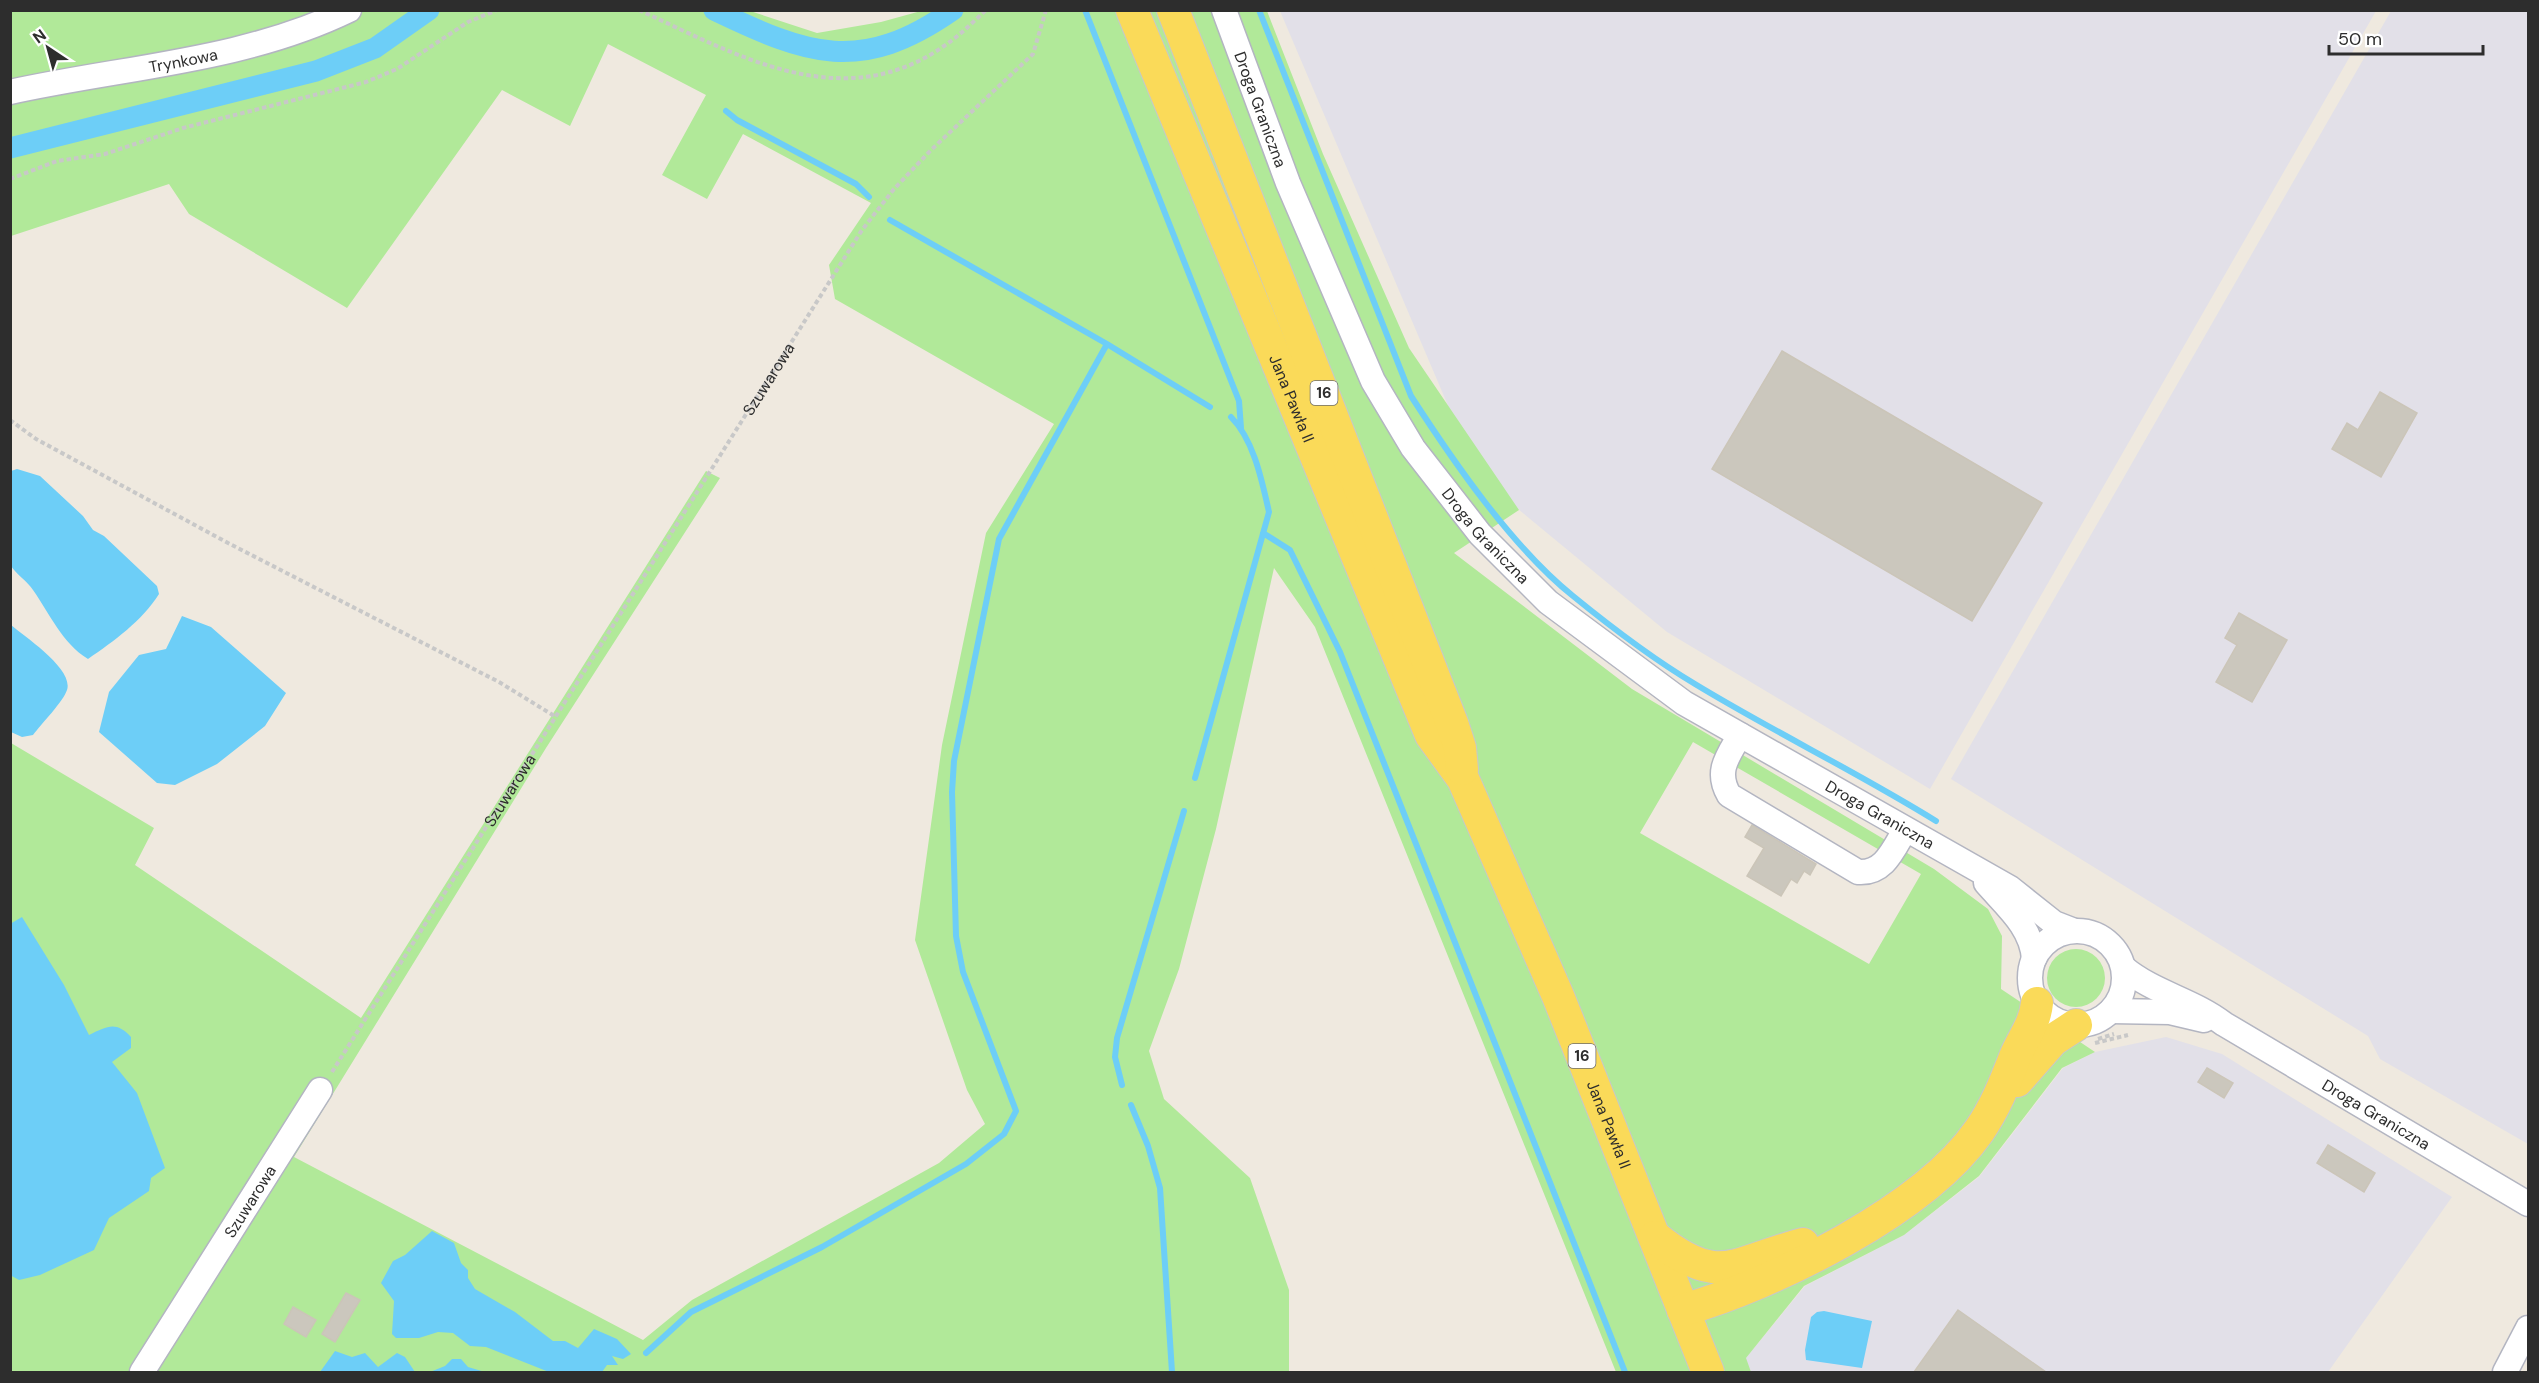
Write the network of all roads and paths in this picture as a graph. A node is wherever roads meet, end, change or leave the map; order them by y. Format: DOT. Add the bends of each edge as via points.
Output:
graph roads {
  1 [pos="349,10"];
  2 [pos="497,10"];
  3 [pos="639,10"];
  4 [pos="986,10"];
  5 [pos="1046,10"];
  6 [pos="1132,10"];
  7 [pos="1173,10"];
  8 [pos="1224,10"];
  9 [pos="10,92"];
  10 [pos="10,179"];
  11 [pos="11,422"];
  12 [pos="556,717"];
  13 [pos="1740,735"];
  14 [pos="1463,779"];
  15 [pos="1905,830"];
  16 [pos="1972,868"];
  17 [pos="2072,930"];
  18 [pos="2034,959"];
  19 [pos="2124,968"];
  20 [pos="2037,1003"];
  21 [pos="2111,1011"];
  22 [pos="2224,1024"];
  23 [pos="2127,1031"];
  24 [pos="2139,1032"];
  25 [pos="2082,1038"];
  26 [pos="320,1090"];
  27 [pos="1995,1106"];
  28 [pos="2529,1204"];
  29 [pos="1859,1230"];
  30 [pos="1655,1237"];
  31 [pos="1683,1310"];
  32 [pos="2529,1328"];
  33 [pos="142,1372"];
  34 [pos="1708,1372"];
  35 [pos="2505,1372"];
  1 -- 9 [label="street, Trynkowa" via="274,40"];
  2 -- 10 [label="path" via="468,22 397,69 366,82 183,128 105,154 57,161"];
  3 -- 4 [label="path" via="751,62 832,80 863,79 906,66 944,47"];
  5 -- 12 [label="path, Szuwarowa" via="1033,54 931,150 878,210"];
  6 -- 14 [label="main road, Jana Pawła II / 16" via="1431,735"];
  7 -- 14 [label="main road, Jana Pawła II / 16" via="1452,723 1460,748"];
  8 -- 13 [label="street, Droga Graniczna" via="1288,183 1344,317 1373,381 1413,448 1480,534 1548,602 1684,703"];
  11 -- 12 [label="path" via="46,445 247,553 499,682"];
  12 -- 26 [label="path, Szuwarowa"];
  13 -- 15 [label="street, Droga Graniczna"];
  13 -- 15 [label="street" via="1721,772 1729,795 1858,872 1870,873 1882,867"];
  14 -- 30 [label="main road, Jana Pawła II / 16" via="1558,996"];
  15 -- 16 [label="street, Droga Graniczna"];
  16 -- 17 [label="street, Droga Graniczna" via="2010,888 2054,923"];
  16 -- 18 [label="street, Droga Graniczna" via="2018,918 2031,939"];
  17 -- 18 [label="street" via="2056,935"];
  17 -- 19 [label="street" via="2099,935 2111,944"];
  18 -- 20 [label="street" via="2030,981"];
  19 -- 21 [label="street" via="2123,991"];
  19 -- 22 [label="street, Droga Graniczna" via="2139,981 2204,1009"];
  20 -- 25 [label="street"];
  20 -- 27 [label="main road" via="2032,1026"];
  21 -- 22 [label="street, Droga Graniczna" via="2170,1012"];
  21 -- 25 [label="street" via="2089,1024"];
  22 -- 28 [label="street, Droga Graniczna"];
  23 -- 25 [label="path"];
  24 -- 25 [label="path"];
  25 -- 27 [label="main road" via="2053,1040"];
  26 -- 33 [label="street, Szuwarowa"];
  27 -- 29 [label="main road" via="1978,1132 1942,1172"];
  29 -- 30 [label="main road" via="1734,1266 1709,1269 1683,1258"];
  29 -- 31 [label="main road" via="1790,1270"];
  30 -- 31 [label="main road, Jana Pawła II / 16"];
  31 -- 34 [label="main road, Jana Pawła II / 16"];
  32 -- 35 [label="street"];
}
